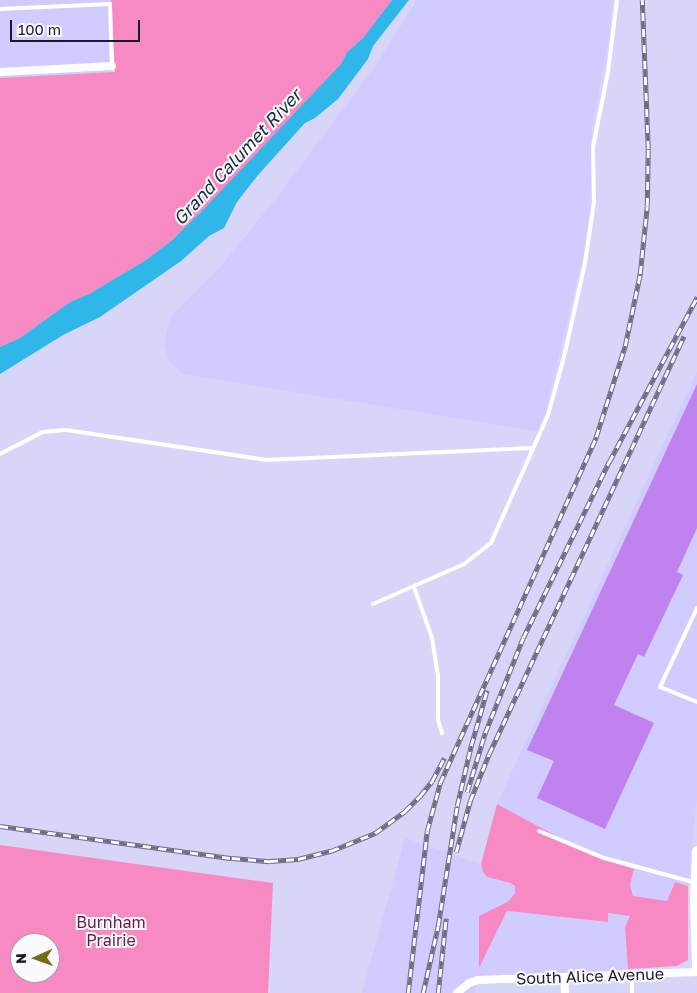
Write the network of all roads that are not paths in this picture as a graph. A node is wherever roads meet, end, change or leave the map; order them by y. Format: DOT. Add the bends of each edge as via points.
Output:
graph roads {
  1 [pos="617,0"];
  2 [pos="101,2"];
  3 [pos="0,9"];
  4 [pos="112,66"];
  5 [pos="0,72"];
  6 [pos="532,448"];
  7 [pos="0,454"];
  8 [pos="414,587"];
  9 [pos="373,604"];
  10 [pos="697,608"];
  11 [pos="697,702"];
  12 [pos="442,733"];
  13 [pos="539,831"];
  14 [pos="697,851"];
  15 [pos="695,882"];
  16 [pos="697,968"];
  17 [pos="697,972"];
  18 [pos="632,975"];
  19 [pos="564,977"];
  20 [pos="457,993"];
  21 [pos="565,993"];
  22 [pos="632,993"];
  1 -- 6 [label="lane" via="594,147 594,202 585,263 550,405"];
  2 -- 3 [label="lane"];
  2 -- 4 [label="lane" via="110,4"];
  4 -- 5 [label="street"];
  6 -- 7 [label="lane" via="266,460 66,430 43,432"];
  6 -- 8 [label="lane" via="491,543 464,564"];
  8 -- 9 [label="lane"];
  8 -- 12 [label="lane" via="432,638 438,676 438,720"];
  10 -- 11 [label="lane" via="660,687"];
  13 -- 15 [label="lane" via="604,858"];
  14 -- 15 [label="street"];
  15 -- 16 [label="street"];
  17 -- 18 [label="street, South Alice Avenue"];
  18 -- 19 [label="street, South Alice Avenue"];
  18 -- 22 [label="lane"];
  19 -- 20 [label="street, South Alice Avenue" via="478,980"];
  19 -- 21 [label="street"];
}
